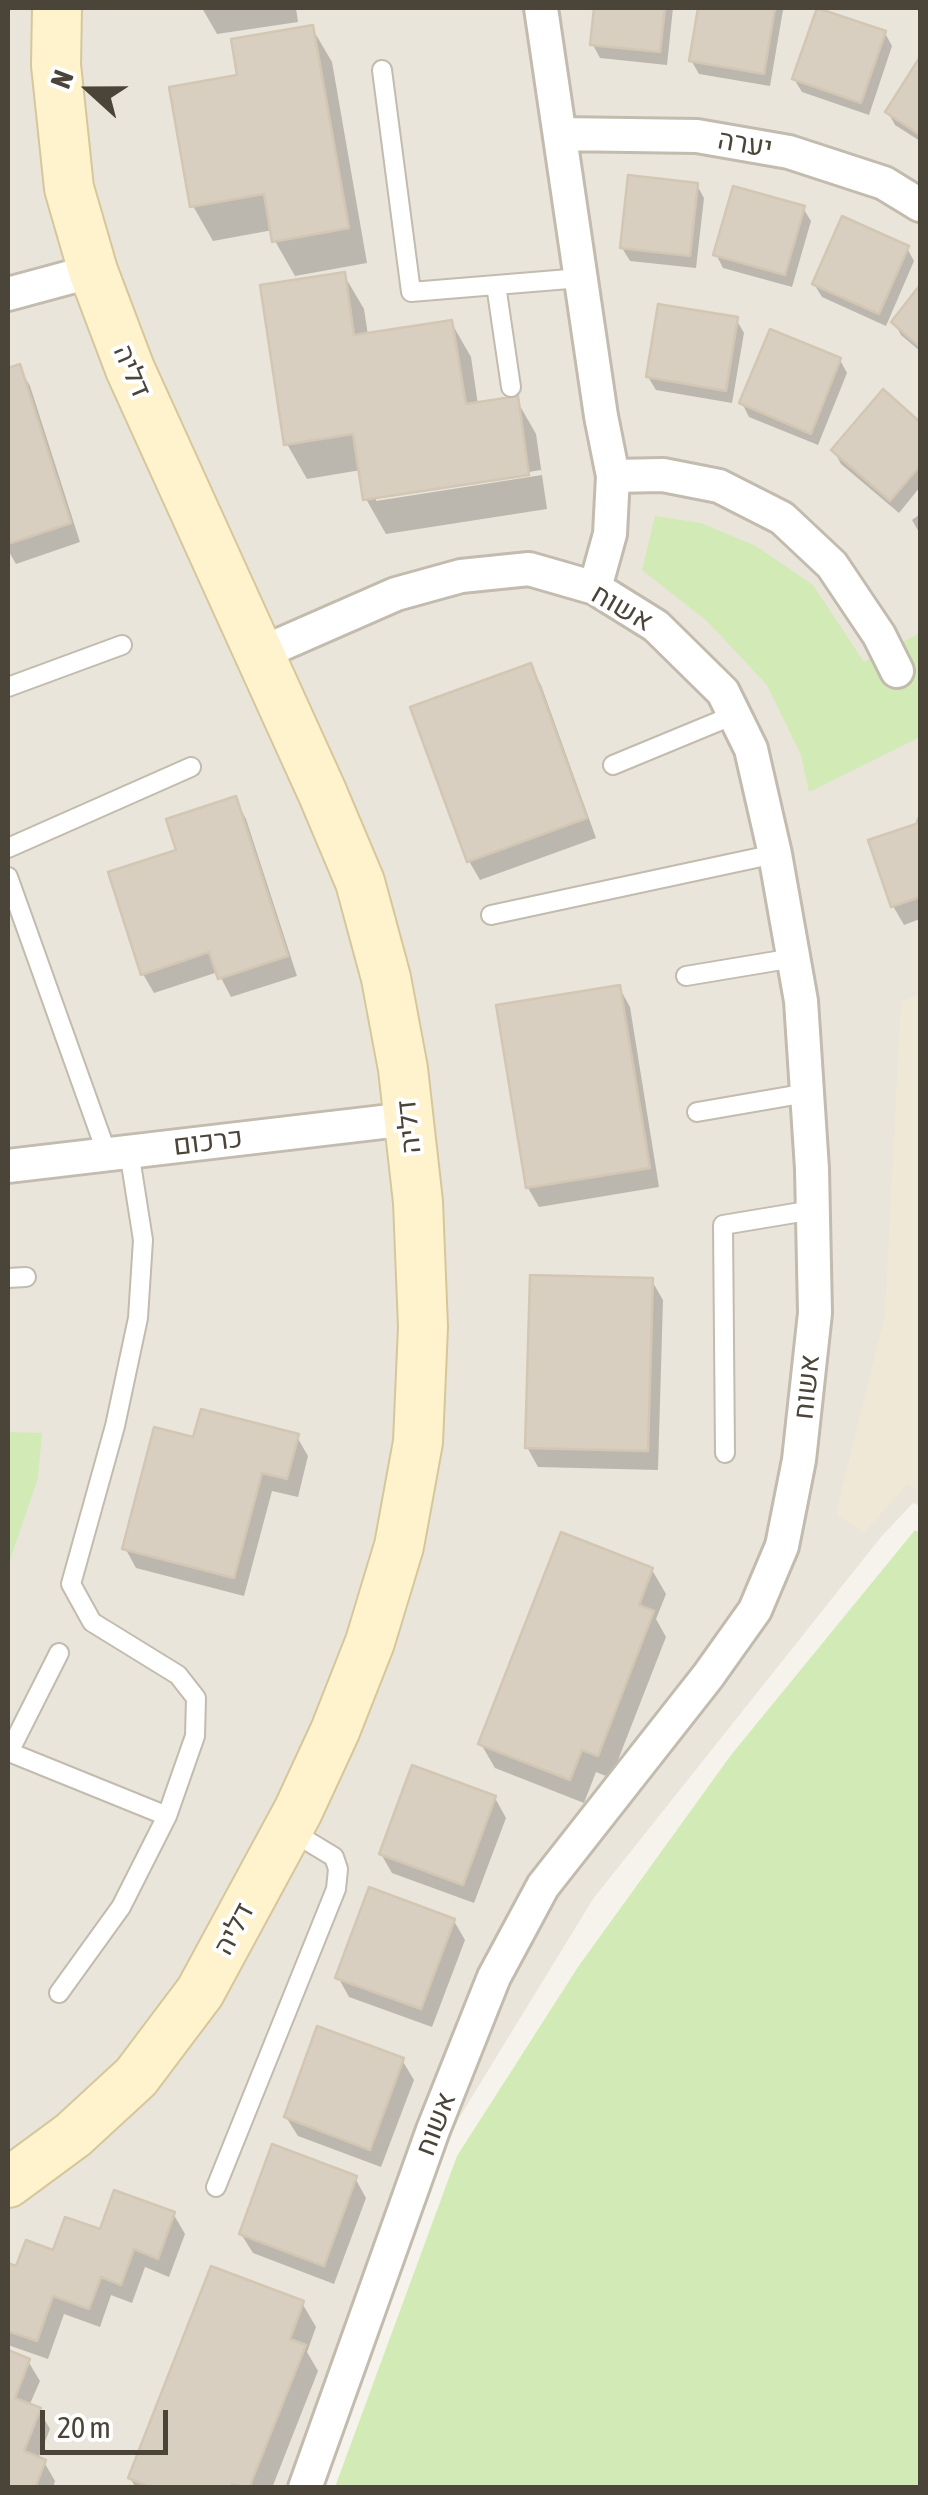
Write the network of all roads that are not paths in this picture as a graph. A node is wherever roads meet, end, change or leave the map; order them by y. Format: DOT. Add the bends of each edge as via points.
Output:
graph roads {
  1 [pos="57,8"];
  2 [pos="541,8"];
  3 [pos="382,70"];
  4 [pos="560,134"];
  5 [pos="920,205"];
  6 [pos="92,271"];
  7 [pos="580,278"];
  8 [pos="496,285"];
  9 [pos="8,294"];
  10 [pos="511,387"];
  11 [pos="613,476"];
  12 [pos="595,588"];
  13 [pos="122,645"];
  14 [pos="259,654"];
  15 [pos="897,671"];
  16 [pos="8,687"];
  17 [pos="734,715"];
  18 [pos="613,766"];
  19 [pos="192,767"];
  20 [pos="8,848"];
  21 [pos="775,854"];
  22 [pos="8,876"];
  23 [pos="491,915"];
  24 [pos="794,958"];
  25 [pos="686,976"];
  26 [pos="807,1093"];
  27 [pos="696,1112"];
  28 [pos="408,1118"];
  29 [pos="118,1153"];
  30 [pos="8,1166"];
  31 [pos="813,1210"];
  32 [pos="724,1453"];
  33 [pos="59,1653"];
  34 [pos="167,1816"];
  35 [pos="289,1829"];
  36 [pos="59,1992"];
  37 [pos="8,2183"];
  38 [pos="216,2187"];
  39 [pos="304,2488"];
  1 -- 6 [label="street, דליה" via="69,188"];
  2 -- 4 [label="street"];
  3 -- 8 [label="lane" via="411,292"];
  4 -- 5 [label="street, יערה" via="698,136 789,152 884,183"];
  4 -- 7 [label="street"];
  6 -- 9 [label="street"];
  6 -- 14 [label="street, דליה"];
  7 -- 8 [label="lane"];
  7 -- 11 [label="street"];
  8 -- 10 [label="lane"];
  11 -- 12 [label="street" via="610,534"];
  11 -- 15 [label="street" via="663,475 718,486 782,518 832,565"];
  12 -- 14 [label="street, אשוח" via="529,569 461,576 396,594"];
  12 -- 17 [label="street, אשוח" via="656,626 724,692"];
  13 -- 16 [label="lane"];
  14 -- 28 [label="street, דליה" via="360,882 386,978"];
  17 -- 18 [label="lane"];
  17 -- 21 [label="street, אשוח" via="751,750"];
  19 -- 20 [label="lane"];
  21 -- 23 [label="lane"];
  21 -- 24 [label="street, אשוח"];
  22 -- 29 [label="lane"];
  24 -- 25 [label="lane"];
  24 -- 26 [label="street, אשוח"];
  26 -- 27 [label="lane"];
  26 -- 31 [label="street, אשוח"];
  28 -- 29 [label="street, כרכום"];
  28 -- 35 [label="street, דליה" via="422,1309 418,1442 399,1546 370,1642"];
  29 -- 30 [label="street, כרכום"];
  29 -- 34 [label="lane" via="143,1240 138,1318 71,1584 92,1622 178,1674 196,1698 195,1736"];
  31 -- 32 [label="lane" via="723,1224"];
  31 -- 39 [label="street, אשוח" via="815,1313 782,1546 755,1610 543,1886 494,1977"];
  33 -- 34 [label="lane" via="10,1752"];
  34 -- 36 [label="lane" via="121,1908"];
  35 -- 37 [label="street, דליה" via="200,1992 136,2077"];
  35 -- 38 [label="lane" via="334,1857 336,1889"];
}
